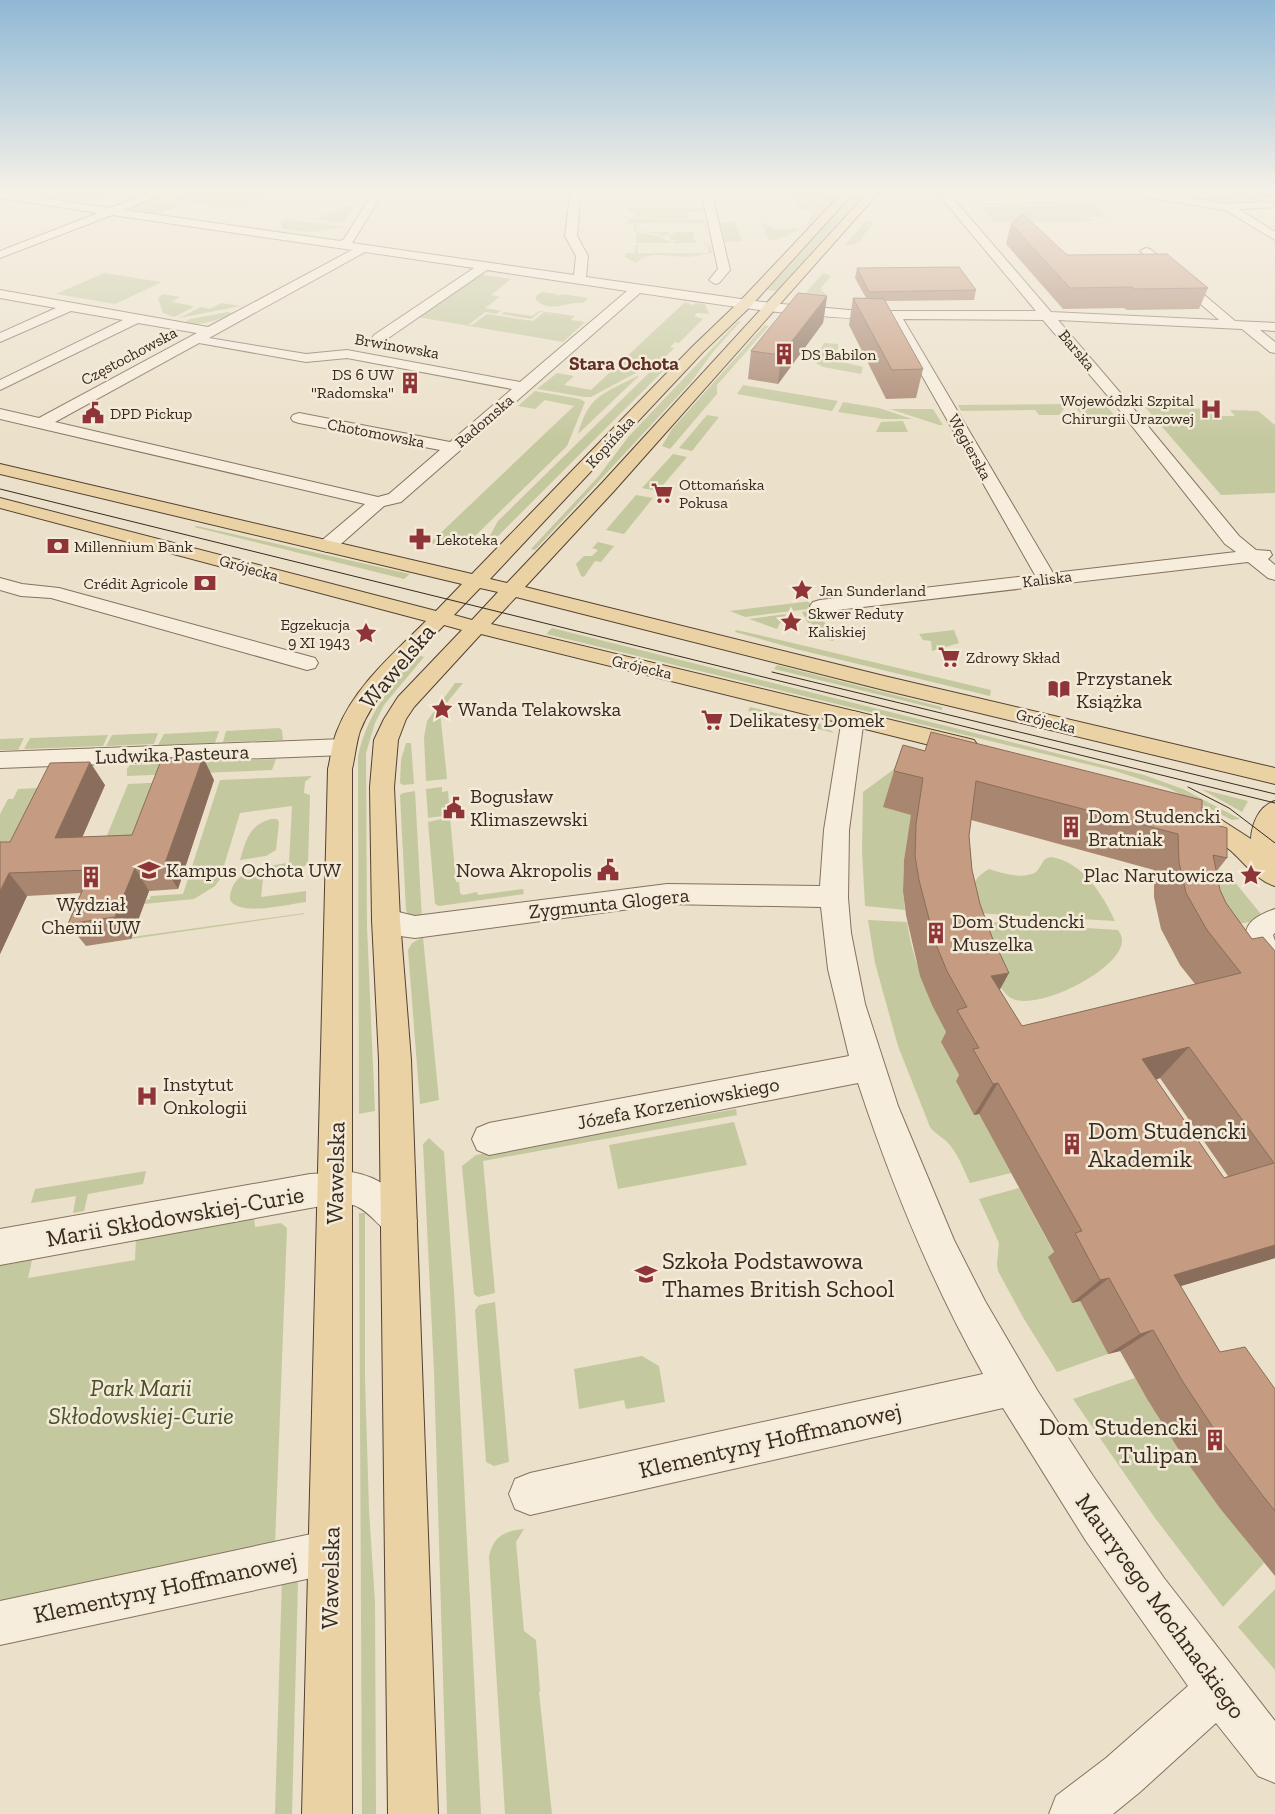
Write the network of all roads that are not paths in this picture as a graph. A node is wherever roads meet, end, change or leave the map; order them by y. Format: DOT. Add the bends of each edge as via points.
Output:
graph roads {
  1 [pos="317,275"];
  2 [pos="472,275"];
  3 [pos="544,275"];
  4 [pos="580,275"];
  5 [pos="720,275"];
  6 [pos="772,275"];
  7 [pos="799,275"];
  8 [pos="1013,275"];
  9 [pos="1175,275"];
  10 [pos="580,280"];
  11 [pos="715,280"];
  12 [pos="638,288"];
  13 [pos="0,294"];
  14 [pos="745,304"];
  15 [pos="71,306"];
  16 [pos="770,307"];
  17 [pos="895,316"];
  18 [pos="1048,316"];
  19 [pos="137,318"];
  20 [pos="1239,326"];
  21 [pos="1275,327"];
  22 [pos="208,336"];
  23 [pos="0,338"];
  24 [pos="379,338"];
  25 [pos="1275,349"];
  26 [pos="0,386"];
  27 [pos="524,387"];
  28 [pos="0,414"];
  29 [pos="299,418"];
  30 [pos="42,423"];
  31 [pos="453,448"];
  32 [pos="0,469"];
  33 [pos="378,502"];
  34 [pos="0,503"];
  35 [pos="327,546"];
  36 [pos="1275,554"];
  37 [pos="1251,556"];
  38 [pos="1275,574"];
  39 [pos="1046,578"];
  40 [pos="476,581"];
  41 [pos="0,584"];
  42 [pos="513,590"];
  43 [pos="820,606"];
  44 [pos="439,618"];
  45 [pos="476,627"];
  46 [pos="306,664"];
  47 [pos="853,718"];
  48 [pos="344,747"];
  49 [pos="988,752"];
  50 [pos="0,760"];
  51 [pos="1275,776"];
  52 [pos="1145,792"];
  53 [pos="1275,810"];
  54 [pos="1271,872"];
  55 [pos="834,897"];
  56 [pos="386,920"];
  57 [pos="1267,928"];
  58 [pos="1275,962"];
  59 [pos="867,1067"];
  60 [pos="489,1139"];
  61 [pos="334,1188"];
  62 [pos="399,1221"];
  63 [pos="0,1247"];
  64 [pos="1011,1387"];
  65 [pos="530,1494"];
  66 [pos="330,1552"];
  67 [pos="0,1623"];
  68 [pos="1218,1690"];
  69 [pos="1275,1758"];
  70 [pos="327,1814"];
  71 [pos="414,1814"];
  72 [pos="1074,1814"];
  1 -- 22 [label="street, Częstochowska"];
  2 -- 24 [label="street"];
  3 -- 10 [label="street"];
  4 -- 10 [label="street"];
  5 -- 11 [label="street"];
  6 -- 14 [label="main road, Kopińska"];
  7 -- 16 [label="main road, Kopińska"];
  8 -- 18 [label="street, Barska"];
  9 -- 20 [label="street"];
  10 -- 12 [label="street"];
  12 -- 14 [label="street"];
  12 -- 27 [label="street, Radomska"];
  13 -- 15 [label="street, Brwinowska"];
  14 -- 16 [label="street"];
  14 -- 40 [label="main road, Kopińska" via="624,425"];
  15 -- 19 [label="street, Brwinowska"];
  15 -- 23 [label="street"];
  16 -- 17 [label="street"];
  16 -- 42 [label="main road, Kopińska"];
  17 -- 18 [label="street"];
  17 -- 39 [label="street, Węgierska"];
  18 -- 20 [label="street"];
  18 -- 37 [label="street, Barska" via="1232,540"];
  19 -- 22 [label="street, Brwinowska"];
  19 -- 26 [label="street"];
  20 -- 21 [label="street"];
  20 -- 25 [label="street"];
  22 -- 27 [label="street, Brwinowska" via="306,358 347,354"];
  22 -- 30 [label="street, Częstochowska"];
  27 -- 31 [label="street, Radomska"];
  28 -- 30 [label="street"];
  29 -- 31 [label="street, Chotomowska"];
  30 -- 33 [label="street"];
  31 -- 33 [label="street, Radomska" via="395,498"];
  32 -- 35 [label="main road, Grójecka"];
  33 -- 35 [label="street, Radomska"];
  34 -- 44 [label="main road, Grójecka"];
  35 -- 40 [label="main road, Grójecka"];
  36 -- 37 [label="street, Kaliska"];
  37 -- 38 [label="street, Barska"];
  37 -- 39 [label="street, Kaliska"];
  39 -- 43 [label="street, Kaliska"];
  40 -- 42 [label="main road, Grójecka"];
  40 -- 44 [label="main road, Wawelska"];
  41 -- 46 [label="street" via="21,590 52,592"];
  42 -- 45 [label="main road, Wawelska"];
  42 -- 51 [label="main road, Grójecka"];
  44 -- 45 [label="main road, Grójecka"];
  44 -- 48 [label="main road, Wawelska" via="370,692 355,717"];
  45 -- 47 [label="main road, Grójecka"];
  45 -- 56 [label="main road, Wawelska" via="406,702 386,740 382,786"];
  47 -- 49 [label="main road, Grójecka"];
  47 -- 55 [label="street, Maurycego Mochnackiego" via="837,822"];
  48 -- 50 [label="street, Ludwika Pasteura"];
  48 -- 61 [label="main road, Wawelska" via="339,801"];
  52 -- 54 [label="main road" via="1216,827"];
  53 -- 54 [label="main road" via="1265,827 1264,846"];
  55 -- 56 [label="street, Zygmunta Glogera" via="667,894 415,927"];
  55 -- 59 [label="street, Maurycego Mochnackiego" via="846,982"];
  56 -- 62 [label="main road, Wawelska" via="396,1060"];
  57 -- 58 [label="street" via="1259,941"];
  59 -- 60 [label="street, Józefa Korzeniowskiego"];
  59 -- 64 [label="street, Maurycego Mochnackiego" via="942,1254"];
  61 -- 62 [label="street, Marii Skłodowskiej-Curie" via="353,1187 369,1193"];
  61 -- 63 [label="street, Marii Skłodowskiej-Curie"];
  61 -- 66 [label="main road, Wawelska"];
  62 -- 71 [label="main road, Wawelska"];
  64 -- 65 [label="street, Klementyny Hoffmanowej"];
  64 -- 68 [label="street, Maurycego Mochnackiego" via="1110,1540"];
  66 -- 67 [label="street, Klementyny Hoffmanowej"];
  66 -- 70 [label="main road, Wawelska"];
  68 -- 69 [label="street, Maurycego Mochnackiego"];
  68 -- 72 [label="street"];
}
